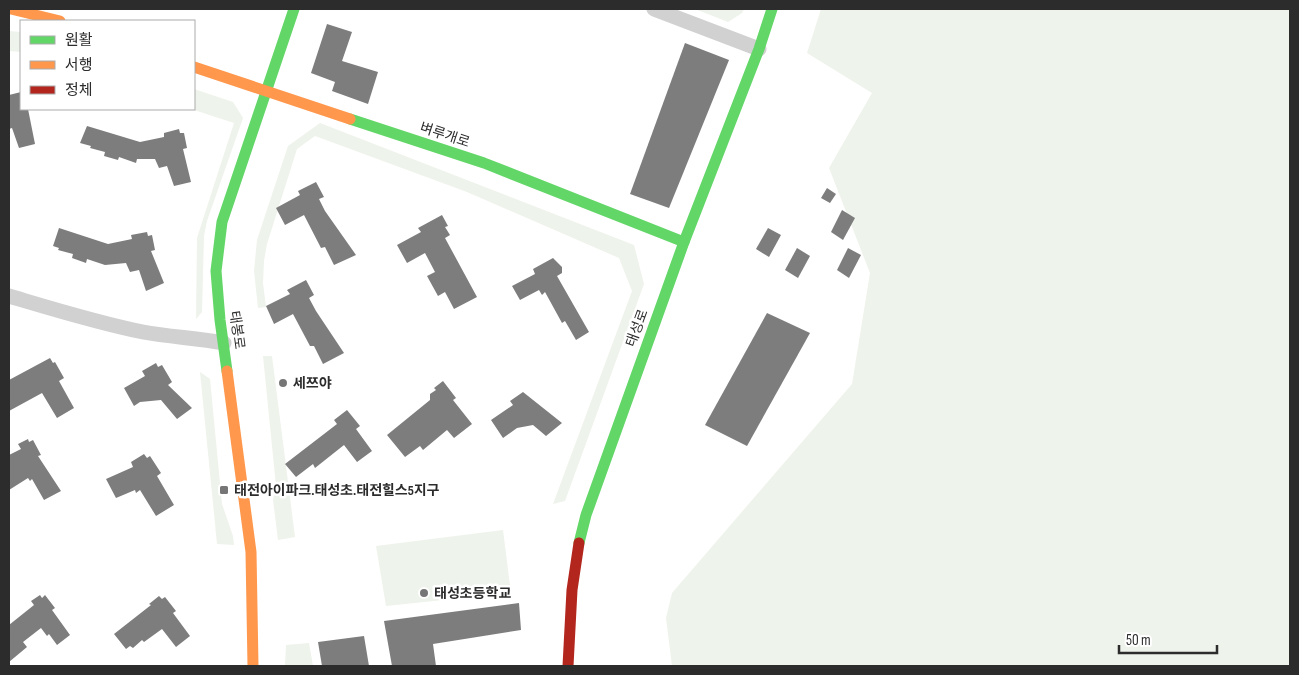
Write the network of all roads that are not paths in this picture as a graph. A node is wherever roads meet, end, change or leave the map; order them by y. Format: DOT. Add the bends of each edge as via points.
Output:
graph roads {
  1 [pos="11,9"];
  2 [pos="294,9"];
  3 [pos="654,9"];
  4 [pos="772,9"];
  5 [pos="56,20"];
  6 [pos="759,49"];
  7 [pos="195,67"];
  8 [pos="264,92"];
  9 [pos="684,242"];
  10 [pos="9,296"];
  11 [pos="224,343"];
  12 [pos="253,666"];
  13 [pos="568,666"];
  1 -- 5 [label="street"];
  2 -- 8 [label="street, 태봉로"];
  3 -- 6 [label="street"];
  4 -- 6 [label="street, 태성로"];
  6 -- 9 [label="street, 태성로"];
  7 -- 8 [label="street, 벼루개로"];
  8 -- 9 [label="street, 벼루개로" via="484,163"];
  8 -- 11 [label="street, 태봉로" via="222,222 216,271"];
  9 -- 13 [label="street, 태성로" via="578,540 571,590"];
  10 -- 11 [label="street" via="143,332"];
  11 -- 12 [label="street, 태봉로" via="251,552"];
}
